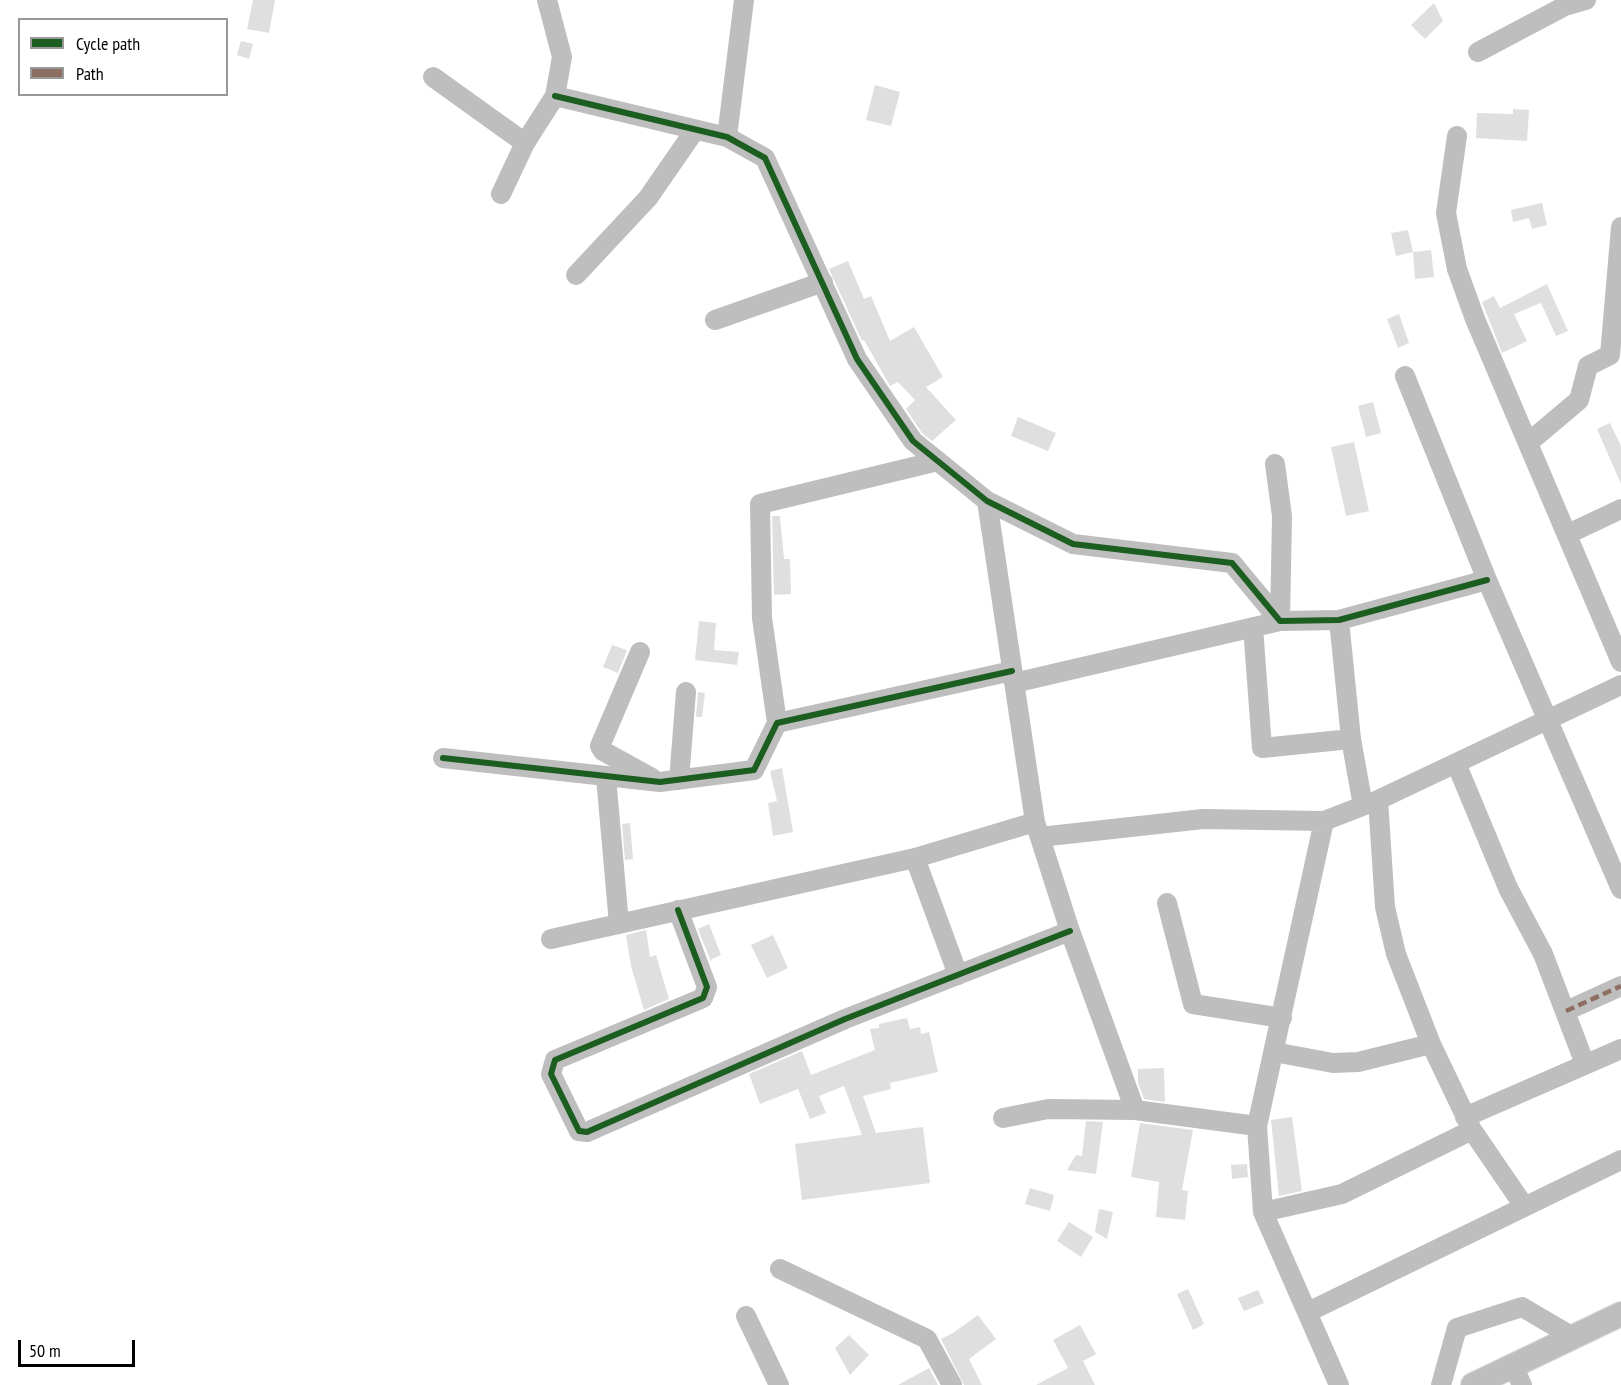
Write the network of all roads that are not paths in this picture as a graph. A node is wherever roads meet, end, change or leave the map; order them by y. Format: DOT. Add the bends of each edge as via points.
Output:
graph roads {
  1 [pos="547,0"];
  2 [pos="744,0"];
  3 [pos="1586,0"];
  4 [pos="1563,3"];
  5 [pos="1478,52"];
  6 [pos="433,77"];
  7 [pos="555,96"];
  8 [pos="695,130"];
  9 [pos="1456,136"];
  10 [pos="727,137"];
  11 [pos="525,143"];
  12 [pos="501,194"];
  13 [pos="1621,227"];
  14 [pos="576,275"];
  15 [pos="823,282"];
  16 [pos="716,320"];
  17 [pos="1406,376"];
  18 [pos="1528,443"];
  19 [pos="938,461"];
  20 [pos="1275,464"];
  21 [pos="987,501"];
  22 [pos="1621,509"];
  23 [pos="1568,534"];
  24 [pos="1488,580"];
  25 [pos="1339,620"];
  26 [pos="1280,621"];
  27 [pos="1253,627"];
  28 [pos="640,652"];
  29 [pos="1621,662"];
  30 [pos="1013,677"];
  31 [pos="1621,685"];
  32 [pos="687,692"];
  33 [pos="1547,720"];
  34 [pos="777,723"];
  35 [pos="1351,739"];
  36 [pos="443,758"];
  37 [pos="1456,763"];
  38 [pos="606,777"];
  39 [pos="670,781"];
  40 [pos="1370,803"];
  41 [pos="1324,822"];
  42 [pos="1037,829"];
  43 [pos="915,858"];
  44 [pos="1621,889"];
  45 [pos="1167,903"];
  46 [pos="678,910"];
  47 [pos="619,924"];
  48 [pos="1070,931"];
  49 [pos="551,939"];
  50 [pos="958,975"];
  51 [pos="1621,986"];
  52 [pos="1566,1011"];
  53 [pos="1281,1018"];
  54 [pos="1431,1044"];
  55 [pos="1621,1049"];
  56 [pos="1274,1052"];
  57 [pos="1585,1064"];
  58 [pos="1135,1110"];
  59 [pos="1003,1118"];
  60 [pos="1468,1124"];
  61 [pos="1257,1126"];
  62 [pos="1621,1160"];
  63 [pos="1524,1206"];
  64 [pos="1263,1212"];
  65 [pos="780,1269"];
  66 [pos="1308,1312"];
  67 [pos="1621,1314"];
  68 [pos="746,1316"];
  69 [pos="1573,1337"];
  70 [pos="1517,1376"];
  71 [pos="779,1385"];
  72 [pos="952,1385"];
  73 [pos="1339,1385"];
  74 [pos="1441,1385"];
  75 [pos="1473,1385"];
  1 -- 7 [label="street" via="562,57"];
  2 -- 10 [label="street"];
  3 -- 4 [label="street"];
  4 -- 5 [label="street"];
  6 -- 11 [label="street"];
  7 -- 8 [label="street"];
  7 -- 11 [label="street"];
  8 -- 10 [label="street"];
  8 -- 14 [label="street" via="648,198"];
  9 -- 18 [label="street" via="1446,213 1457,269"];
  10 -- 15 [label="street" via="765,158"];
  11 -- 12 [label="street"];
  13 -- 18 [label="street" via="1610,355 1588,366 1579,400"];
  15 -- 16 [label="street"];
  15 -- 19 [label="street" via="857,359 913,441"];
  17 -- 24 [label="street"];
  18 -- 23 [label="street"];
  19 -- 21 [label="street"];
  19 -- 34 [label="street" via="760,504 762,618"];
  20 -- 26 [label="street" via="1282,516"];
  21 -- 26 [label="street" via="1073,544 1232,562"];
  21 -- 30 [label="street"];
  22 -- 23 [label="street"];
  23 -- 29 [label="street"];
  24 -- 25 [label="street"];
  24 -- 33 [label="street"];
  25 -- 26 [label="street"];
  25 -- 35 [label="street"];
  26 -- 27 [label="street"];
  27 -- 30 [label="street"];
  27 -- 35 [label="street" via="1262,748"];
  28 -- 39 [label="street" via="600,746 603,751"];
  30 -- 34 [label="street"];
  30 -- 42 [label="street"];
  31 -- 33 [label="street"];
  32 -- 39 [label="street"];
  33 -- 37 [label="street"];
  33 -- 44 [label="street"];
  34 -- 39 [label="street" via="754,770"];
  35 -- 40 [label="street"];
  36 -- 38 [label="street"];
  37 -- 40 [label="street"];
  37 -- 52 [label="street" via="1508,888 1543,954"];
  38 -- 39 [label="street"];
  38 -- 47 [label="street"];
  40 -- 41 [label="street"];
  40 -- 54 [label="street" via="1396,954"];
  41 -- 42 [label="street" via="1203,819"];
  41 -- 53 [label="street"];
  42 -- 43 [label="street"];
  42 -- 48 [label="street"];
  43 -- 46 [label="street"];
  43 -- 50 [label="street"];
  45 -- 53 [label="street" via="1193,1004"];
  46 -- 47 [label="street"];
  46 -- 50 [label="street" via="707,987 706,994 555,1060 551,1074 579,1131 587,1132 845,1019"];
  47 -- 49 [label="street"];
  48 -- 50 [label="street"];
  48 -- 58 [label="street"];
  51 -- 52 [label="street"];
  52 -- 57 [label="street"];
  53 -- 56 [label="street"];
  54 -- 56 [label="street" via="1358,1062 1333,1063"];
  54 -- 60 [label="street"];
  55 -- 57 [label="street"];
  56 -- 61 [label="street"];
  57 -- 60 [label="street"];
  58 -- 59 [label="street" via="1048,1109"];
  58 -- 61 [label="street"];
  60 -- 63 [label="street"];
  60 -- 64 [label="street" via="1342,1194"];
  61 -- 64 [label="street"];
  62 -- 63 [label="street"];
  63 -- 66 [label="street"];
  64 -- 66 [label="street"];
  65 -- 72 [label="street" via="927,1339"];
  66 -- 73 [label="street"];
  67 -- 69 [label="main road"];
  68 -- 71 [label="street"];
  69 -- 70 [label="main road"];
  69 -- 74 [label="street" via="1522,1307 1456,1328"];
  70 -- 75 [label="main road"];
}
